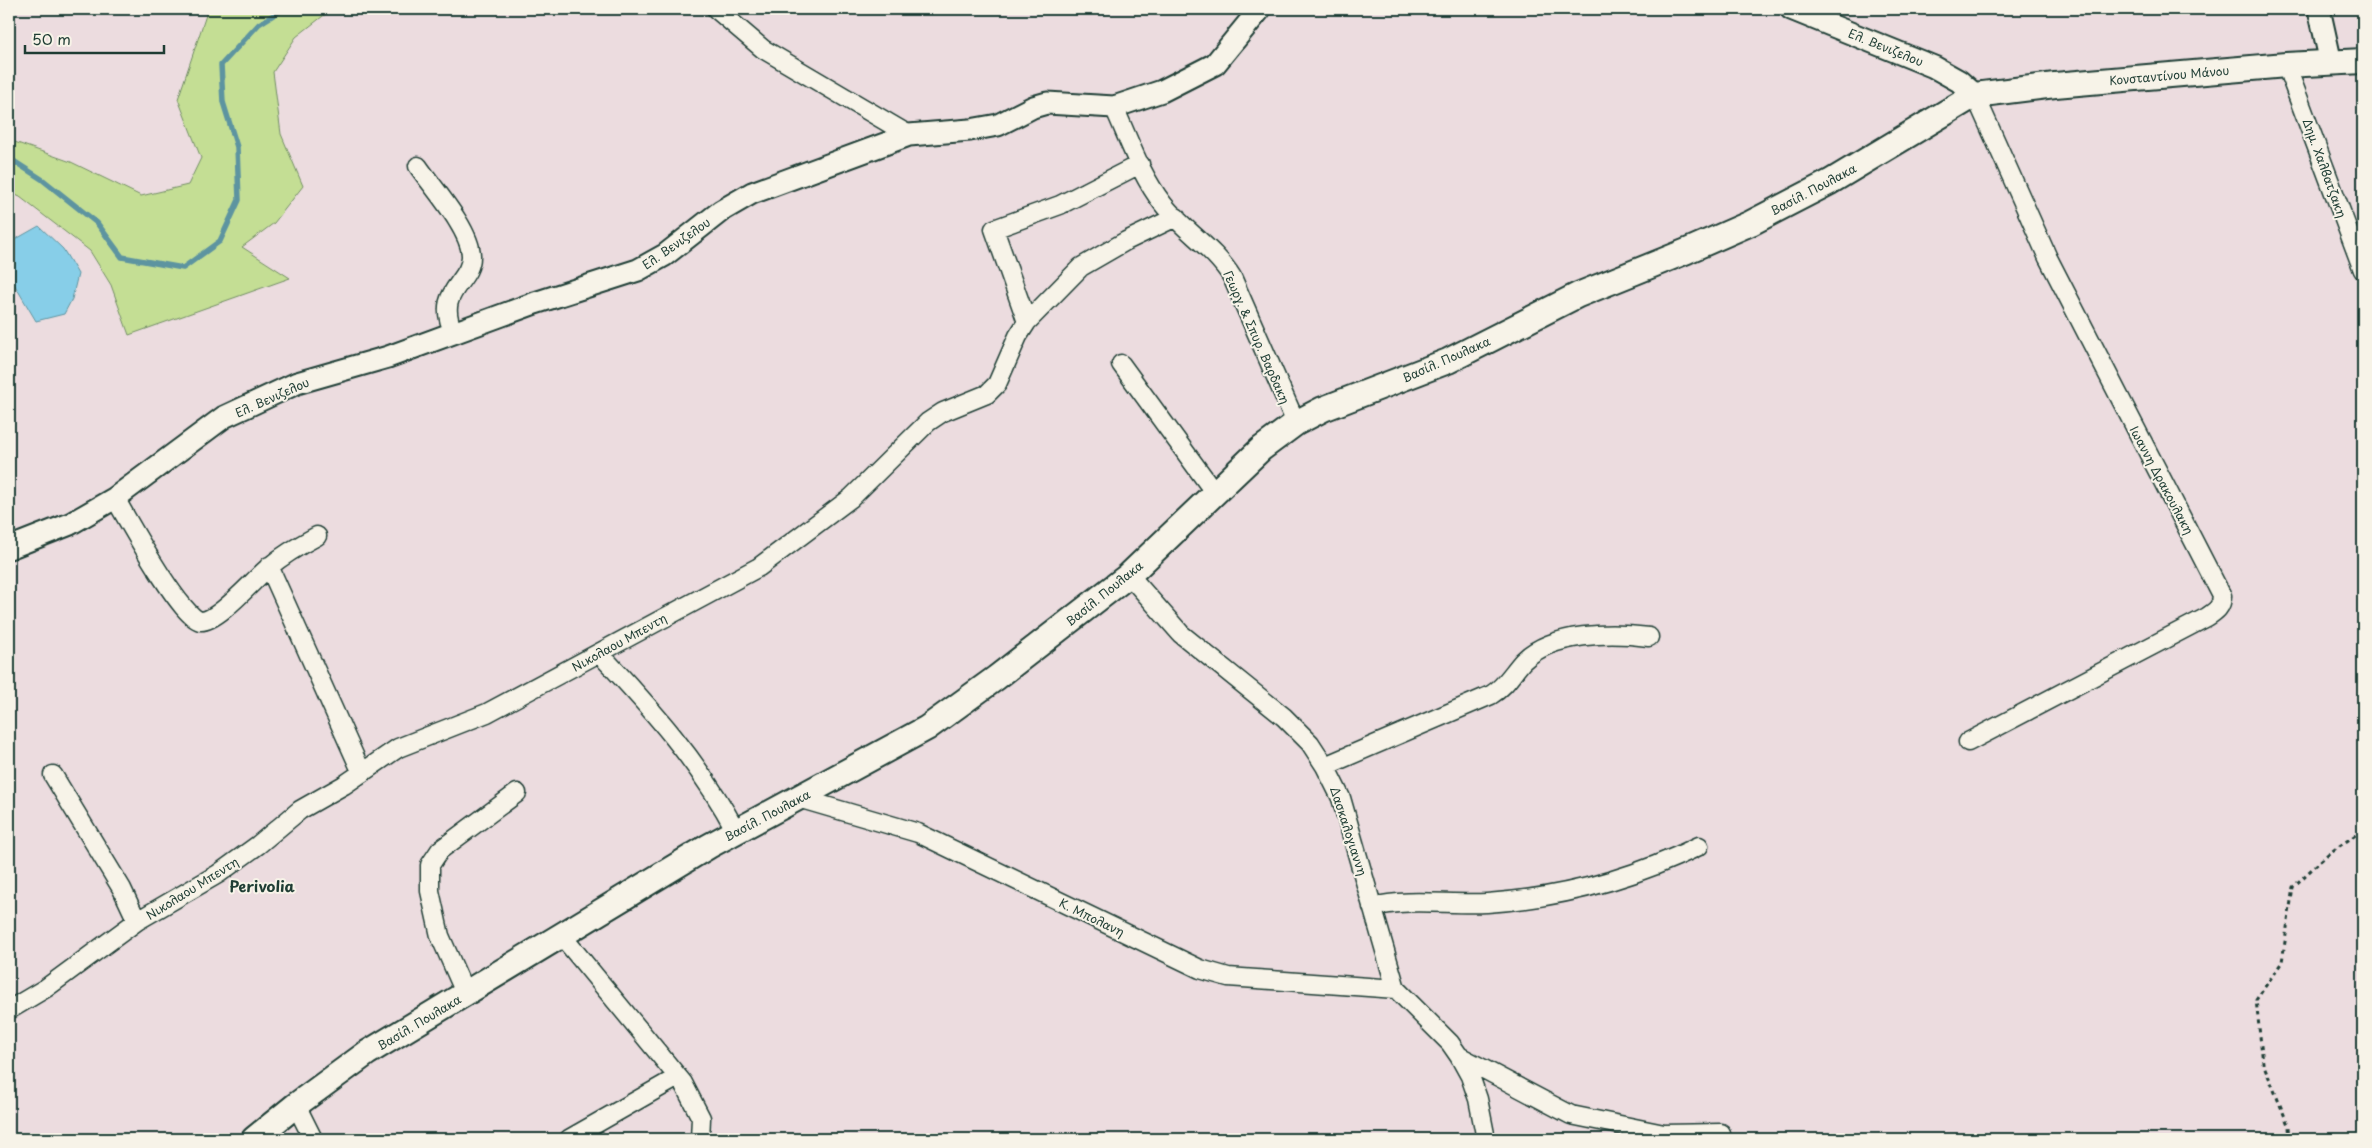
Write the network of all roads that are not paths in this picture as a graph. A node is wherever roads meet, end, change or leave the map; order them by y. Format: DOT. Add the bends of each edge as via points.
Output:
graph roads {
  1 [pos="716,9"];
  2 [pos="1260,9"];
  3 [pos="1791,9"];
  4 [pos="2319,9"];
  5 [pos="2363,61"];
  6 [pos="2331,63"];
  7 [pos="2286,65"];
  8 [pos="1975,95"];
  9 [pos="1114,107"];
  10 [pos="909,135"];
  11 [pos="1140,164"];
  12 [pos="418,166"];
  13 [pos="1176,217"];
  14 [pos="2363,270"];
  15 [pos="1027,322"];
  16 [pos="454,333"];
  17 [pos="1121,364"];
  18 [pos="1296,423"];
  19 [pos="1215,493"];
  20 [pos="115,498"];
  21 [pos="316,536"];
  22 [pos="9,548"];
  23 [pos="269,566"];
  24 [pos="1129,575"];
  25 [pos="1649,637"];
  26 [pos="599,653"];
  27 [pos="1968,742"];
  28 [pos="1325,766"];
  29 [pos="362,773"];
  30 [pos="53,775"];
  31 [pos="517,792"];
  32 [pos="798,798"];
  33 [pos="736,831"];
  34 [pos="1699,846"];
  35 [pos="1372,906"];
  36 [pos="136,921"];
  37 [pos="562,936"];
  38 [pos="1396,989"];
  39 [pos="466,995"];
  40 [pos="9,1010"];
  41 [pos="1459,1056"];
  42 [pos="678,1077"];
  43 [pos="296,1105"];
  44 [pos="1721,1133"];
  45 [pos="254,1139"];
  46 [pos="313,1139"];
  47 [pos="569,1139"];
  48 [pos="700,1139"];
  49 [pos="1486,1139"];
  1 -- 10 [label="street" via="762,49"];
  2 -- 9 [label="street, Ελ. Βενιζελου" via="1215,64 1162,91"];
  3 -- 8 [label="street, Ελ. Βενιζελου" via="1934,67 1959,81"];
  4 -- 6 [label="street"];
  5 -- 6 [label="main road, Κονσταντίνου Μάνου"];
  6 -- 7 [label="main road, Κονσταντίνου Μάνου"];
  7 -- 8 [label="main road, Κονσταντίνου Μάνου"];
  7 -- 14 [label="street, Δημ. Χαλβατζακη"];
  8 -- 18 [label="main road, Βασίλ. Πουλακα" via="1830,182 1750,223 1578,295 1448,361"];
  8 -- 27 [label="street, Ιωαννη Δρακουλακη" via="2048,258 2217,584 2222,603 2207,617"];
  9 -- 10 [label="street, Ελ. Βενιζελου" via="1047,103 998,125"];
  9 -- 11 [label="street, Γεωργ. & Σπυρ. Βαρδακη"];
  10 -- 16 [label="street, Ελ. Βενιζελου" via="752,193 721,211 665,255 638,270"];
  11 -- 13 [label="street, Γεωργ. & Σπυρ. Βαρδακη" via="1164,204"];
  11 -- 15 [label="street" via="1060,204 994,229"];
  12 -- 16 [label="street" via="464,232 470,247 468,268 448,302 447,312"];
  13 -- 15 [label="street, Νικολαου Μπεντη" via="1126,240 1081,267"];
  13 -- 18 [label="street, Γεωργ. & Σπυρ. Βαρδακη" via="1221,260 1232,277"];
  15 -- 26 [label="street, Νικολαου Μπεντη" via="997,384 987,394 943,412 928,422 851,498 759,566"];
  16 -- 20 [label="street, Ελ. Βενιζελου" via="388,357 297,383 224,418"];
  17 -- 19 [label="street"];
  18 -- 19 [label="main road, Βασίλ. Πουλακα" via="1261,449"];
  19 -- 24 [label="main road, Βασίλ. Πουλακα"];
  20 -- 22 [label="street, Ελ. Βενιζελου" via="70,524"];
  20 -- 23 [label="street" via="175,596 195,619 202,621 218,614"];
  21 -- 23 [label="street"];
  23 -- 29 [label="street"];
  24 -- 28 [label="street, Δασκαλογιαννη" via="1181,634 1284,716 1310,743"];
  24 -- 32 [label="main road, Βασίλ. Πουλακα" via="927,728"];
  25 -- 28 [label="street" via="1620,633 1551,644 1523,661 1504,687 1492,695"];
  26 -- 29 [label="street, Νικολαου Μπεντη" via="487,713 398,748"];
  26 -- 33 [label="street" via="682,746"];
  28 -- 35 [label="street, Δασκαλογιαννη" via="1341,798"];
  29 -- 36 [label="street, Νικολαου Μπεντη" via="300,810 218,874"];
  30 -- 36 [label="street" via="122,889"];
  31 -- 39 [label="street" via="440,850 430,865 430,891 440,936"];
  32 -- 33 [label="main road, Βασίλ. Πουλακα"];
  32 -- 38 [label="street, Κ. Μπολανη" via="918,833 1200,969 1228,977"];
  33 -- 37 [label="main road, Βασίλ. Πουλακα"];
  34 -- 35 [label="street" via="1662,864 1593,887 1487,903 1391,903"];
  35 -- 38 [label="street, Δασκαλογιαννη"];
  36 -- 40 [label="street, Νικολαου Μπεντη" via="46,988"];
  37 -- 39 [label="main road, Βασίλ. Πουλακα"];
  37 -- 42 [label="street"];
  38 -- 41 [label="street, Δασκαλογιαννη"];
  39 -- 43 [label="main road, Βασίλ. Πουλακα" via="367,1053"];
  41 -- 44 [label="street" via="1571,1115 1664,1134"];
  41 -- 49 [label="street, Δασκαλογιαννη" via="1478,1099"];
  42 -- 47 [label="street"];
  42 -- 48 [label="street" via="701,1118"];
  43 -- 45 [label="main road, Βασίλ. Πουλακα"];
  43 -- 46 [label="street"];
}
